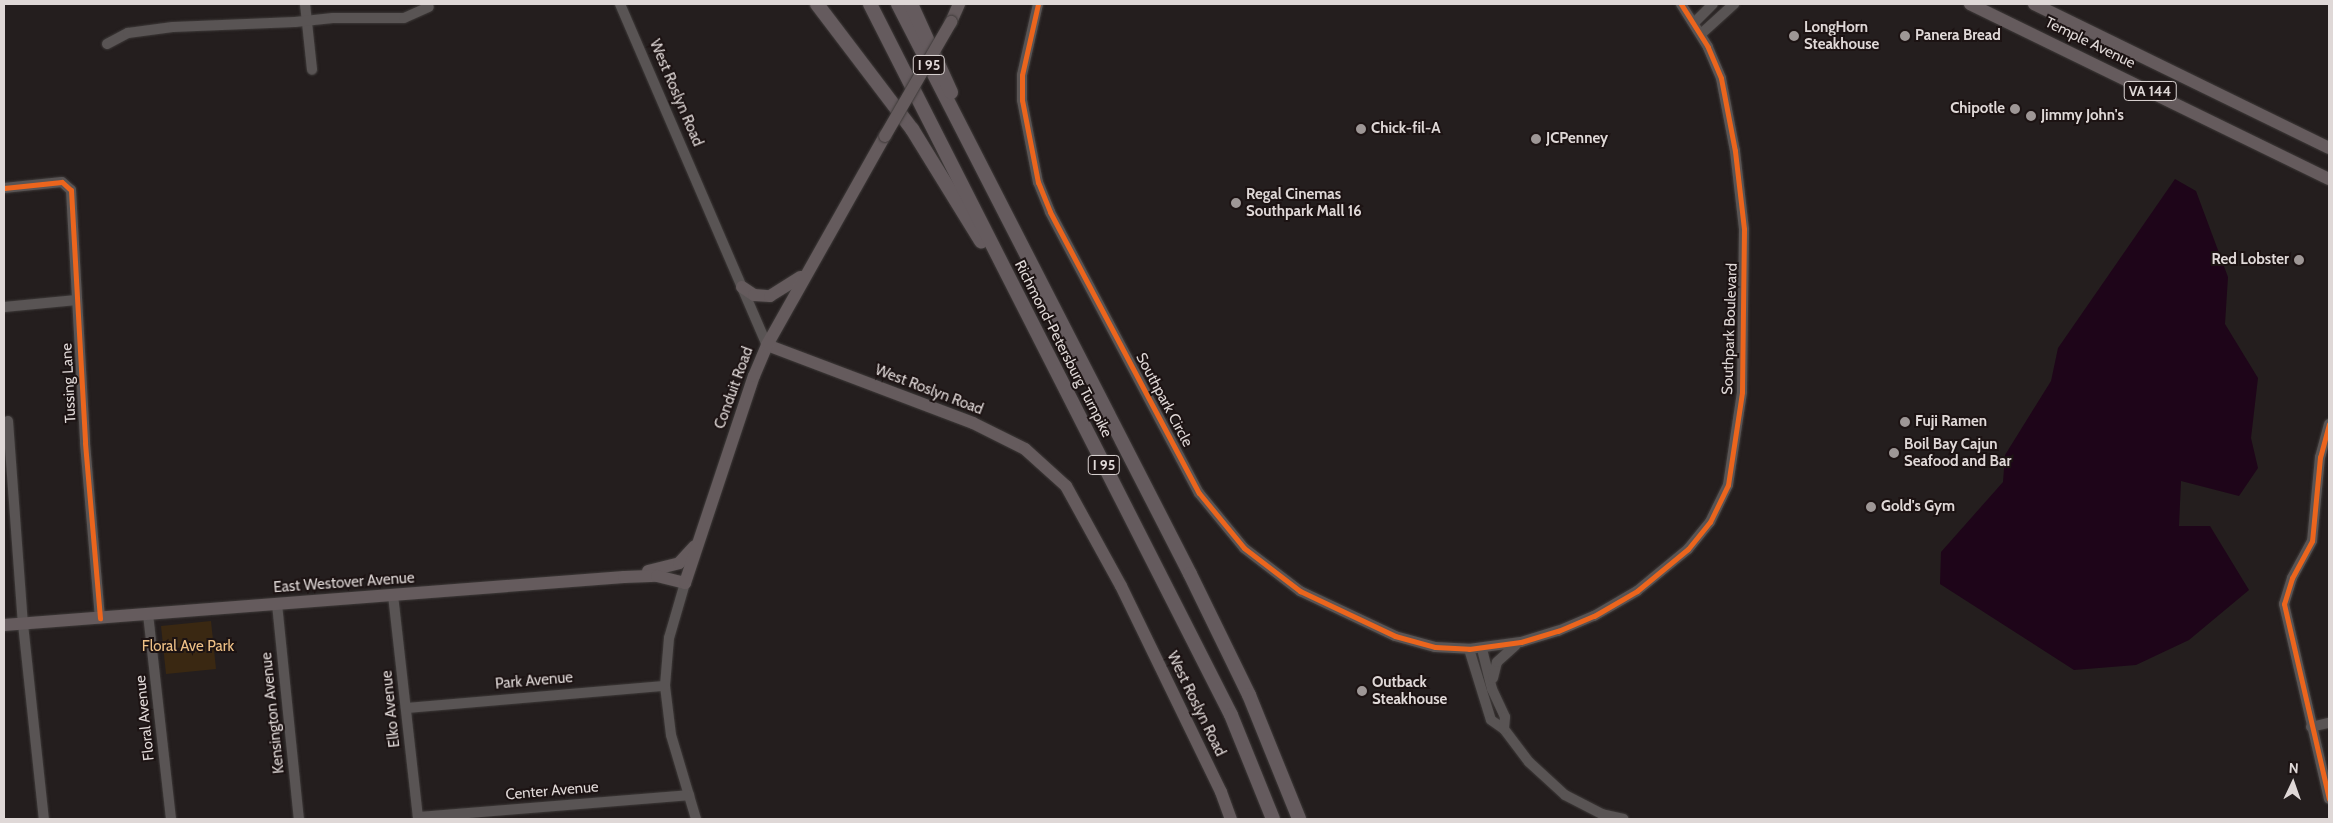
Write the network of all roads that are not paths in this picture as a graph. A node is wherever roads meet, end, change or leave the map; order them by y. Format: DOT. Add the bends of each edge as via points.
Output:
graph roads {
  1 [pos="305,4"];
  2 [pos="620,4"];
  3 [pos="817,4"];
  4 [pos="870,4"];
  5 [pos="898,4"];
  6 [pos="911,4"];
  7 [pos="959,4"];
  8 [pos="1038,4"];
  9 [pos="1681,4"];
  10 [pos="1712,4"];
  11 [pos="1734,4"];
  12 [pos="1970,4"];
  13 [pos="2034,4"];
  14 [pos="429,7"];
  15 [pos="307,21"];
  16 [pos="1695,22"];
  17 [pos="1701,34"];
  18 [pos="107,44"];
  19 [pos="312,70"];
  20 [pos="960,126"];
  21 [pos="2329,148"];
  22 [pos="2329,179"];
  23 [pos="4,188"];
  24 [pos="806,272"];
  25 [pos="742,287"];
  26 [pos="77,300"];
  27 [pos="4,307"];
  28 [pos="1032,324"];
  29 [pos="767,345"];
  30 [pos="8,421"];
  31 [pos="2329,424"];
  32 [pos="698,543"];
  33 [pos="624,577"];
  34 [pos="685,583"];
  35 [pos="393,595"];
  36 [pos="276,604"];
  37 [pos="148,614"];
  38 [pos="100,618"];
  39 [pos="23,624"];
  40 [pos="4,625"];
  41 [pos="1521,642"];
  42 [pos="1469,649"];
  43 [pos="1482,649"];
  44 [pos="664,686"];
  45 [pos="1492,690"];
  46 [pos="406,708"];
  47 [pos="2329,723"];
  48 [pos="2311,727"];
  49 [pos="1504,728"];
  50 [pos="689,795"];
  51 [pos="2329,799"];
  52 [pos="418,818"];
  53 [pos="44,819"];
  54 [pos="171,819"];
  55 [pos="299,819"];
  56 [pos="696,819"];
  57 [pos="1231,819"];
  58 [pos="1273,819"];
  59 [pos="1300,819"];
  60 [pos="1623,819"];
  1 -- 15 [label="street"];
  2 -- 25 [label="street, West Roslyn Road"];
  3 -- 28 [label="highway" via="936,165"];
  4 -- 28 [label="highway, Richmond-Petersburg Turnpike / I 95"];
  5 -- 20 [label="highway, Richmond-Petersburg Turnpike / I 95"];
  6 -- 20 [label="highway" via="949,83"];
  7 -- 24 [label="main road, Conduit Road, bridge"];
  8 -- 42 [label="street, Southpark Circle" via="1022,75 1022,100 1038,182 1050,212 1199,493 1244,548 1300,591 1395,636 1435,647"];
  9 -- 16 [label="street"];
  10 -- 16 [label="street"];
  11 -- 17 [label="street"];
  12 -- 22 [label="main road, Temple Avenue / VA 144"];
  13 -- 21 [label="main road, Temple Avenue / VA 144"];
  14 -- 15 [label="street" via="404,18"];
  15 -- 18 [label="street" via="164,28 128,33"];
  15 -- 19 [label="street"];
  16 -- 17 [label="street, Southpark Boulevard"];
  17 -- 41 [label="street, Southpark Boulevard" via="1724,95 1738,167 1744,229 1742,392 1728,485 1710,522 1679,558 1648,584 1583,622"];
  20 -- 59 [label="highway, Richmond-Petersburg Turnpike / I 95" via="1220,634 1278,758"];
  23 -- 26 [label="street, Tussing Lane" via="62,182 70,187"];
  24 -- 25 [label="main road" via="770,296 754,295"];
  24 -- 29 [label="main road, Conduit Road"];
  25 -- 29 [label="street, West Roslyn Road"];
  26 -- 27 [label="street"];
  26 -- 38 [label="street, Tussing Lane"];
  28 -- 58 [label="highway, Richmond-Petersburg Turnpike / I 95" via="1231,715"];
  29 -- 32 [label="main road, Conduit Road"];
  29 -- 57 [label="main road, West Roslyn Road" via="973,423 1025,449 1066,486 1121,586"];
  30 -- 39 [label="street"];
  31 -- 48 [label="street" via="2320,457 2312,542 2292,578 2284,604"];
  32 -- 33 [label="main road" via="675,565"];
  32 -- 34 [label="main road, Conduit Road"];
  33 -- 34 [label="main road, East Westover Avenue" via="657,576"];
  33 -- 35 [label="main road, East Westover Avenue"];
  34 -- 44 [label="street, Conduit Road" via="669,638"];
  35 -- 36 [label="main road, East Westover Avenue"];
  35 -- 46 [label="street, Elko Avenue"];
  36 -- 37 [label="main road, East Westover Avenue"];
  36 -- 55 [label="street, Kensington Avenue"];
  37 -- 38 [label="main road, East Westover Avenue"];
  37 -- 54 [label="street, Floral Avenue"];
  38 -- 39 [label="main road, East Westover Avenue"];
  39 -- 40 [label="main road, East Westover Avenue"];
  39 -- 53 [label="street"];
  41 -- 43 [label="street, Southpark Boulevard"];
  41 -- 45 [label="street" via="1497,662"];
  42 -- 43 [label="street, Southpark Circle"];
  42 -- 49 [label="street" via="1491,720"];
  43 -- 45 [label="street"];
  44 -- 46 [label="street, Park Avenue"];
  44 -- 50 [label="street, Conduit Road" via="671,735"];
  45 -- 49 [label="street" via="1505,717"];
  46 -- 52 [label="street, Elko Avenue"];
  47 -- 48 [label="street"];
  48 -- 51 [label="street"];
  49 -- 60 [label="street" via="1529,762 1565,795 1602,814"];
  50 -- 52 [label="street, Center Avenue"];
  50 -- 56 [label="street, Conduit Road"];
}
